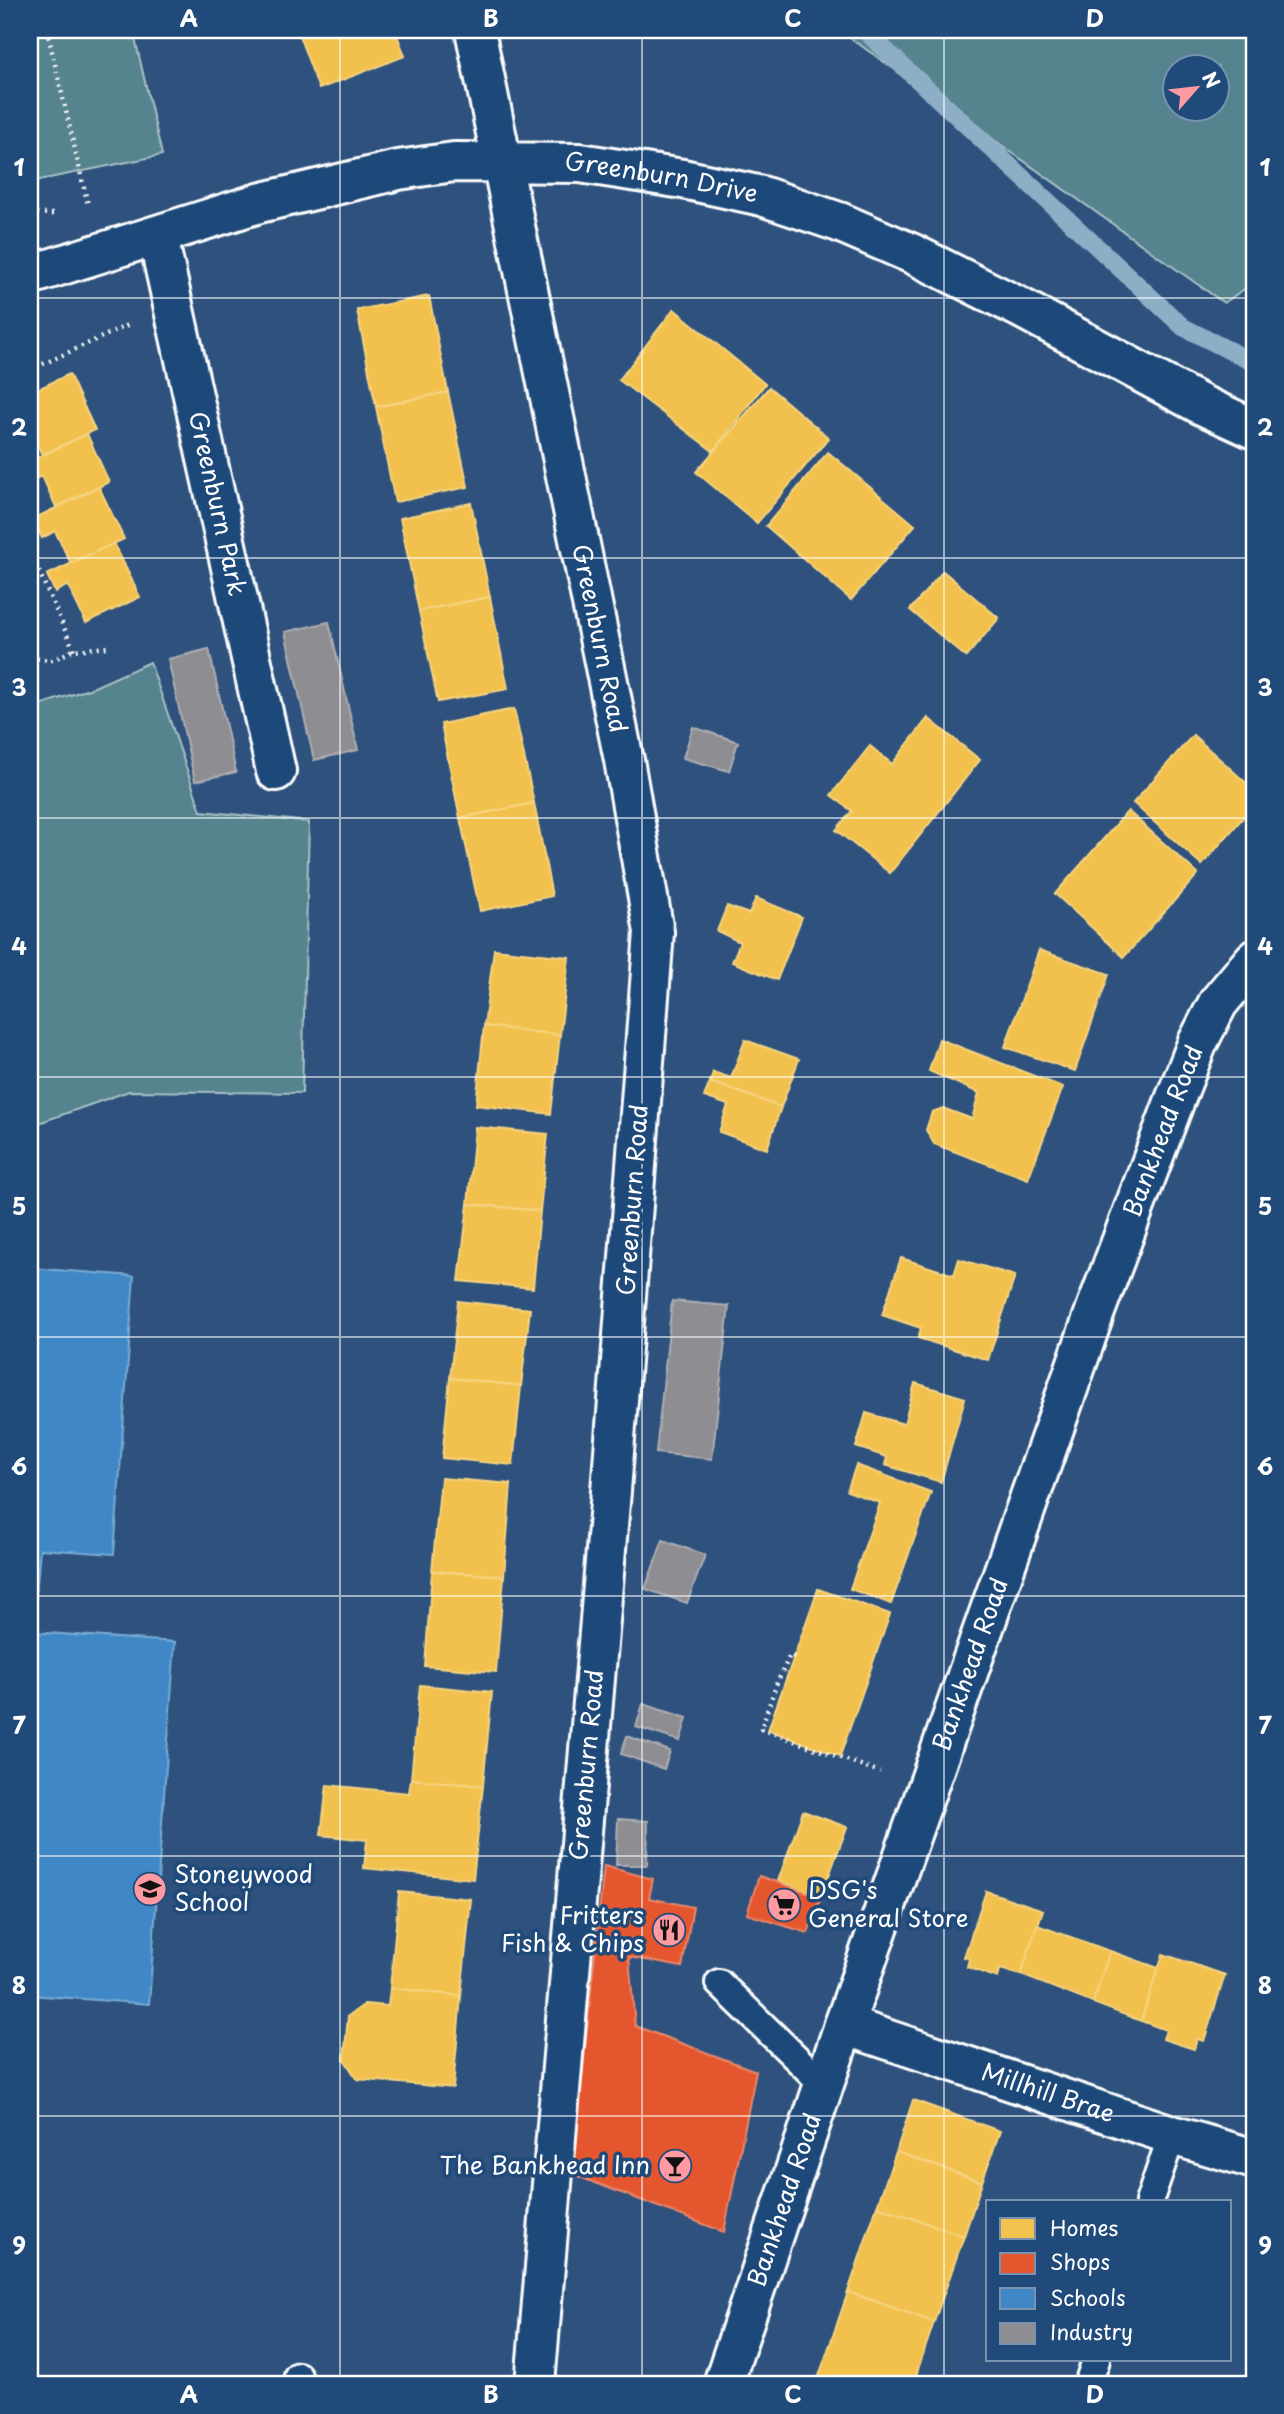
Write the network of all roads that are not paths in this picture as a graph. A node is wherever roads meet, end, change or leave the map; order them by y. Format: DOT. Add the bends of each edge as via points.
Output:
graph roads {
  1 [pos="475,30"];
  2 [pos="500,162"];
  3 [pos="158,236"];
  4 [pos="30,275"];
  5 [pos="1254,429"];
  6 [pos="276,771"];
  7 [pos="1254,960"];
  8 [pos="719,1983"];
  9 [pos="844,2025"];
  10 [pos="824,2085"];
  11 [pos="1171,2135"];
  12 [pos="1254,2159"];
  13 [pos="1150,2200"];
  14 [pos="1095,2362"];
  15 [pos="535,2384"];
  16 [pos="723,2384"];
  17 [pos="1088,2384"];
  1 -- 2 [label="street, Greenburn Road"];
  2 -- 3 [label="street, Greenburn Drive" via="454,162 331,184"];
  2 -- 5 [label="street, Greenburn Drive" via="580,163 683,179 762,196 826,218 913,254"];
  2 -- 15 [label="street, Greenburn Road" via="624,760 654,932"];
  3 -- 4 [label="street, Greenburn Drive"];
  3 -- 6 [label="street, Greenburn Park"];
  7 -- 9 [label="street, Bankhead Road" via="1219,1003 1179,1088 1096,1309"];
  8 -- 10 [label="lane"];
  9 -- 10 [label="street, Bankhead Road"];
  9 -- 11 [label="street, Millhill Brae"];
  10 -- 16 [label="street, Bankhead Road"];
  11 -- 12 [label="street, Millhill Brae"];
  11 -- 13 [label="lane"];
  14 -- 17 [label="lane"];
}
